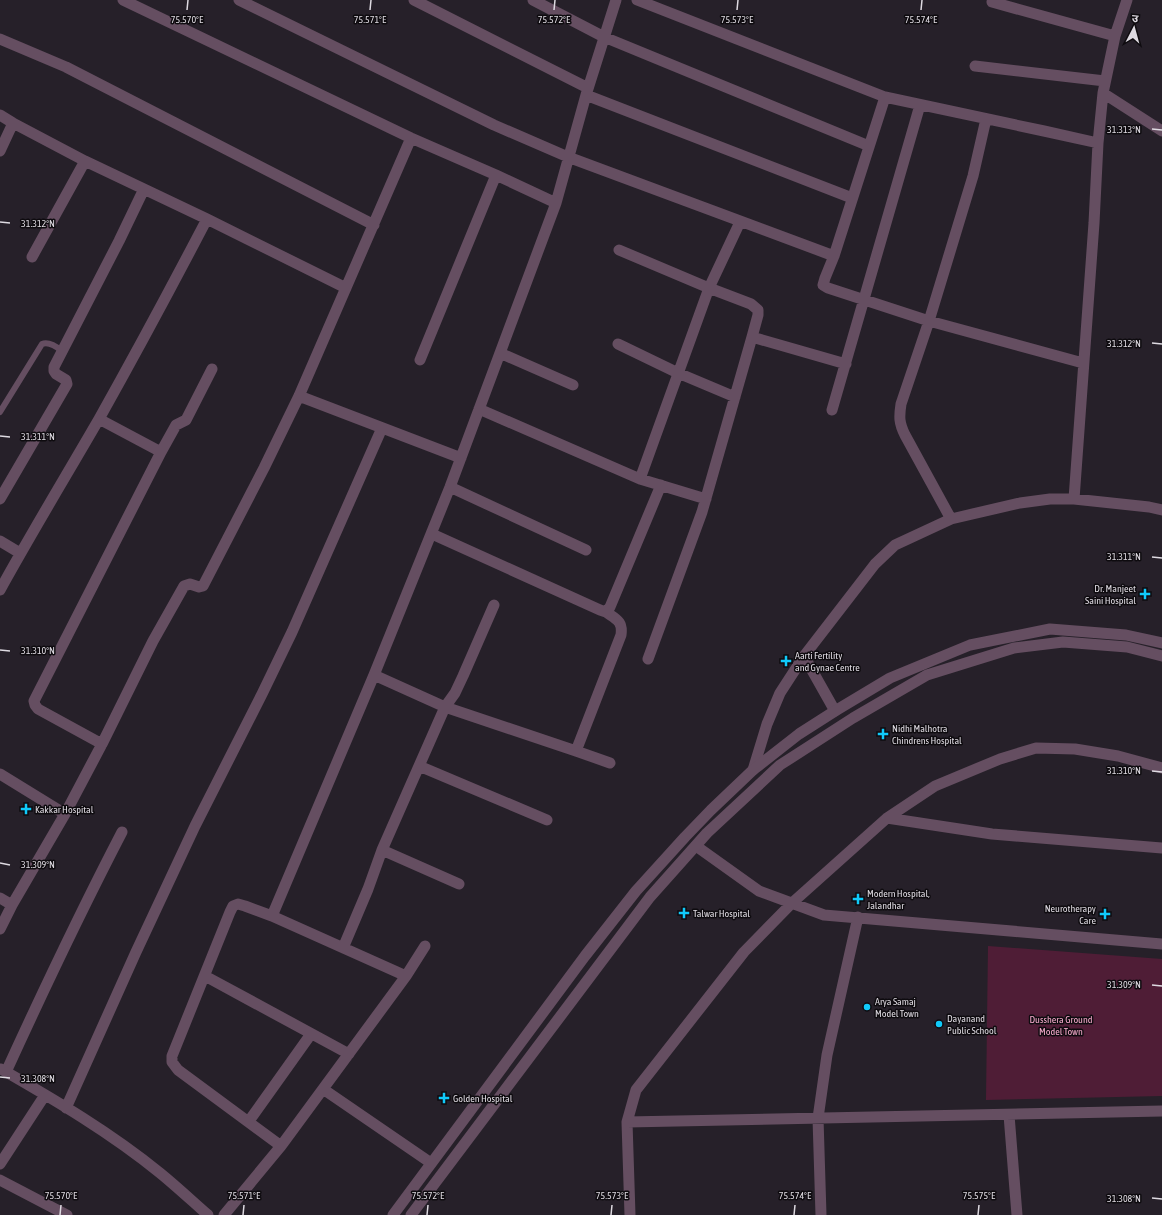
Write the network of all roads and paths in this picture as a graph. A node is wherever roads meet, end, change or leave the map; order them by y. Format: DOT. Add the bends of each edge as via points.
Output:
graph roads {
  1 [pos="123,0"];
  2 [pos="239,0"];
  3 [pos="414,0"];
  4 [pos="533,0"];
  5 [pos="616,0"];
  6 [pos="637,0"];
  7 [pos="1127,0"];
  8 [pos="992,2"];
  9 [pos="1115,36"];
  10 [pos="604,37"];
  11 [pos="0,39"];
  12 [pos="975,66"];
  13 [pos="1105,81"];
  14 [pos="587,92"];
  15 [pos="1103,93"];
  16 [pos="885,97"];
  17 [pos="920,105"];
  18 [pos="0,115"];
  19 [pos="986,119"];
  20 [pos="13,123"];
  21 [pos="1162,131"];
  22 [pos="411,138"];
  23 [pos="1098,143"];
  24 [pos="869,146"];
  25 [pos="0,151"];
  26 [pos="568,157"];
  27 [pos="85,161"];
  28 [pos="496,175"];
  29 [pos="144,189"];
  30 [pos="852,198"];
  31 [pos="556,203"];
  32 [pos="207,219"];
  33 [pos="740,222"];
  34 [pos="374,225"];
  35 [pos="619,250"];
  36 [pos="834,256"];
  37 [pos="32,257"];
  38 [pos="346,288"];
  39 [pos="709,288"];
  40 [pos="863,300"];
  41 [pos="929,321"];
  42 [pos="752,337"];
  43 [pos="618,344"];
  44 [pos="62,350"];
  45 [pos="500,353"];
  46 [pos="420,360"];
  47 [pos="1083,363"];
  48 [pos="846,364"];
  49 [pos="212,369"];
  50 [pos="678,373"];
  51 [pos="573,385"];
  52 [pos="299,396"];
  53 [pos="735,397"];
  54 [pos="479,409"];
  55 [pos="832,410"];
  56 [pos="0,412"];
  57 [pos="99,419"];
  58 [pos="382,428"];
  59 [pos="161,452"];
  60 [pos="461,458"];
  61 [pos="640,479"];
  62 [pos="661,485"];
  63 [pos="450,487"];
  64 [pos="1074,498"];
  65 [pos="0,499"];
  66 [pos="706,499"];
  67 [pos="1162,510"];
  68 [pos="951,519"];
  69 [pos="432,534"];
  70 [pos="0,541"];
  71 [pos="586,550"];
  72 [pos="20,553"];
  73 [pos="0,590"];
  74 [pos="494,605"];
  75 [pos="606,612"];
  76 [pos="1162,643"];
  77 [pos="804,656"];
  78 [pos="1162,656"];
  79 [pos="648,659"];
  80 [pos="374,675"];
  81 [pos="446,707"];
  82 [pos="835,711"];
  83 [pos="102,744"];
  84 [pos="576,751"];
  85 [pos="610,763"];
  86 [pos="419,766"];
  87 [pos="1162,768"];
  88 [pos="753,770"];
  89 [pos="0,774"];
  90 [pos="65,814"];
  91 [pos="887,818"];
  92 [pos="547,820"];
  93 [pos="122,832"];
  94 [pos="696,846"];
  95 [pos="1162,848"];
  96 [pos="382,850"];
  97 [pos="459,884"];
  98 [pos="0,898"];
  99 [pos="792,903"];
  100 [pos="12,905"];
  101 [pos="272,916"];
  102 [pos="858,917"];
  103 [pos="0,929"];
  104 [pos="1162,944"];
  105 [pos="426,946"];
  106 [pos="343,948"];
  107 [pos="205,976"];
  108 [pos="406,976"];
  109 [pos="311,1034"];
  110 [pos="349,1054"];
  111 [pos="3,1071"];
  112 [pos="323,1089"];
  113 [pos="45,1095"];
  114 [pos="66,1108"];
  115 [pos="1162,1111"];
  116 [pos="1009,1114"];
  117 [pos="818,1118"];
  118 [pos="249,1121"];
  119 [pos="627,1122"];
  120 [pos="282,1146"];
  121 [pos="431,1163"];
  122 [pos="0,1164"];
  123 [pos="0,1180"];
  124 [pos="52,1212"];
  125 [pos="67,1215"];
  126 [pos="208,1215"];
  127 [pos="224,1215"];
  128 [pos="393,1215"];
  129 [pos="411,1215"];
  130 [pos="630,1215"];
  131 [pos="821,1215"];
  132 [pos="1017,1215"];
  1 -- 22 [label="street"];
  2 -- 26 [label="street" via="494,125"];
  3 -- 14 [label="street"];
  4 -- 10 [label="street"];
  5 -- 10 [label="street"];
  6 -- 16 [label="street"];
  7 -- 9 [label="street"];
  8 -- 9 [label="street"];
  9 -- 13 [label="street"];
  10 -- 14 [label="street"];
  10 -- 24 [label="street"];
  11 -- 34 [label="street" via="66,67"];
  12 -- 13 [label="street"];
  13 -- 15 [label="street"];
  14 -- 26 [label="street"];
  14 -- 30 [label="street"];
  15 -- 21 [label="street"];
  15 -- 23 [label="street"];
  16 -- 17 [label="street"];
  16 -- 24 [label="street"];
  17 -- 19 [label="street"];
  17 -- 40 [label="street"];
  18 -- 20 [label="street"];
  19 -- 23 [label="street"];
  19 -- 41 [label="street" via="973,176"];
  20 -- 25 [label="street"];
  20 -- 27 [label="street"];
  22 -- 28 [label="street"];
  22 -- 34 [label="street"];
  23 -- 47 [label="street"];
  24 -- 30 [label="street"];
  26 -- 31 [label="street"];
  26 -- 33 [label="street"];
  27 -- 29 [label="street"];
  27 -- 37 [label="street"];
  28 -- 31 [label="street"];
  28 -- 46 [label="street"];
  29 -- 32 [label="street"];
  29 -- 44 [label="street"];
  30 -- 36 [label="street"];
  31 -- 45 [label="street"];
  32 -- 38 [label="street"];
  32 -- 57 [label="street"];
  33 -- 36 [label="street"];
  33 -- 39 [label="street"];
  34 -- 38 [label="street"];
  35 -- 39 [label="street"];
  36 -- 40 [label="street" via="823,285"];
  38 -- 52 [label="street"];
  39 -- 42 [label="street" via="756,307 758,315"];
  39 -- 50 [label="street"];
  40 -- 41 [label="street"];
  40 -- 48 [label="street"];
  41 -- 47 [label="street"];
  41 -- 68 [label="street" via="899,416 900,425"];
  42 -- 48 [label="street"];
  42 -- 53 [label="street"];
  43 -- 50 [label="street"];
  44 -- 56 [label="lane" via="45,342 42,344"];
  44 -- 65 [label="street" via="54,371 66,380 67,384"];
  45 -- 51 [label="street"];
  45 -- 54 [label="street"];
  47 -- 64 [label="street"];
  48 -- 55 [label="street"];
  49 -- 59 [label="street" via="186,420 176,425"];
  50 -- 53 [label="street"];
  50 -- 61 [label="street"];
  52 -- 58 [label="street"];
  52 -- 83 [label="street" via="203,586 184,586 153,641"];
  53 -- 66 [label="street"];
  54 -- 60 [label="street"];
  54 -- 61 [label="street"];
  57 -- 59 [label="street"];
  57 -- 72 [label="street"];
  58 -- 60 [label="street"];
  58 -- 114 [label="street" via="292,632 195,826"];
  59 -- 83 [label="street" via="34,701 38,709"];
  60 -- 63 [label="street"];
  61 -- 62 [label="street"];
  62 -- 66 [label="street"];
  62 -- 75 [label="street" via="610,608"];
  63 -- 69 [label="street"];
  63 -- 71 [label="street"];
  64 -- 67 [label="street"];
  64 -- 68 [label="street" via="1020,503"];
  66 -- 79 [label="street"];
  68 -- 77 [label="street" via="895,544 875,564"];
  69 -- 75 [label="street"];
  69 -- 80 [label="street"];
  70 -- 72 [label="street"];
  72 -- 73 [label="street"];
  74 -- 81 [label="street" via="455,693"];
  75 -- 84 [label="street" via="620,622 621,635"];
  76 -- 82 [label="street" via="1126,635 1050,629 970,645 890,678"];
  77 -- 82 [label="street"];
  77 -- 88 [label="street" via="780,693 767,724"];
  78 -- 94 [label="street" via="1127,647 1063,642 1014,648 927,676 853,718 780,766"];
  80 -- 81 [label="street"];
  80 -- 101 [label="street"];
  81 -- 84 [label="street"];
  81 -- 86 [label="street"];
  82 -- 88 [label="street" via="798,734"];
  83 -- 90 [label="street"];
  84 -- 85 [label="street"];
  86 -- 92 [label="street"];
  86 -- 96 [label="street"];
  87 -- 91 [label="street" via="1075,748 1036,748 1000,759 935,786"];
  88 -- 121 [label="street" via="711,810 636,891"];
  89 -- 90 [label="street"];
  90 -- 100 [label="street"];
  91 -- 95 [label="street" via="992,834"];
  91 -- 99 [label="street"];
  93 -- 111 [label="street"];
  94 -- 99 [label="street" via="759,891"];
  94 -- 129 [label="street" via="650,897"];
  96 -- 97 [label="street"];
  96 -- 106 [label="street"];
  98 -- 100 [label="street"];
  99 -- 102 [label="street" via="824,915"];
  99 -- 119 [label="street" via="744,952 636,1090"];
  100 -- 103 [label="street"];
  101 -- 106 [label="street"];
  101 -- 107 [label="street" via="238,904 233,906"];
  102 -- 104 [label="street"];
  102 -- 117 [label="street" via="826,1055"];
  105 -- 108 [label="street"];
  106 -- 108 [label="street"];
  107 -- 109 [label="street"];
  107 -- 118 [label="street" via="172,1056 172,1062 178,1070"];
  108 -- 110 [label="street"];
  109 -- 110 [label="street"];
  109 -- 118 [label="street"];
  110 -- 112 [label="street"];
  111 -- 113 [label="street"];
  112 -- 120 [label="street"];
  112 -- 121 [label="street"];
  113 -- 114 [label="street"];
  113 -- 122 [label="street"];
  114 -- 126 [label="street" via="160,1172"];
  115 -- 116 [label="street"];
  116 -- 117 [label="street"];
  116 -- 132 [label="street"];
  117 -- 119 [label="street"];
  117 -- 131 [label="street"];
  118 -- 120 [label="street"];
  119 -- 130 [label="street"];
  120 -- 127 [label="street"];
  121 -- 128 [label="street"];
  123 -- 124 [label="street"];
  124 -- 125 [label="street"];
}
